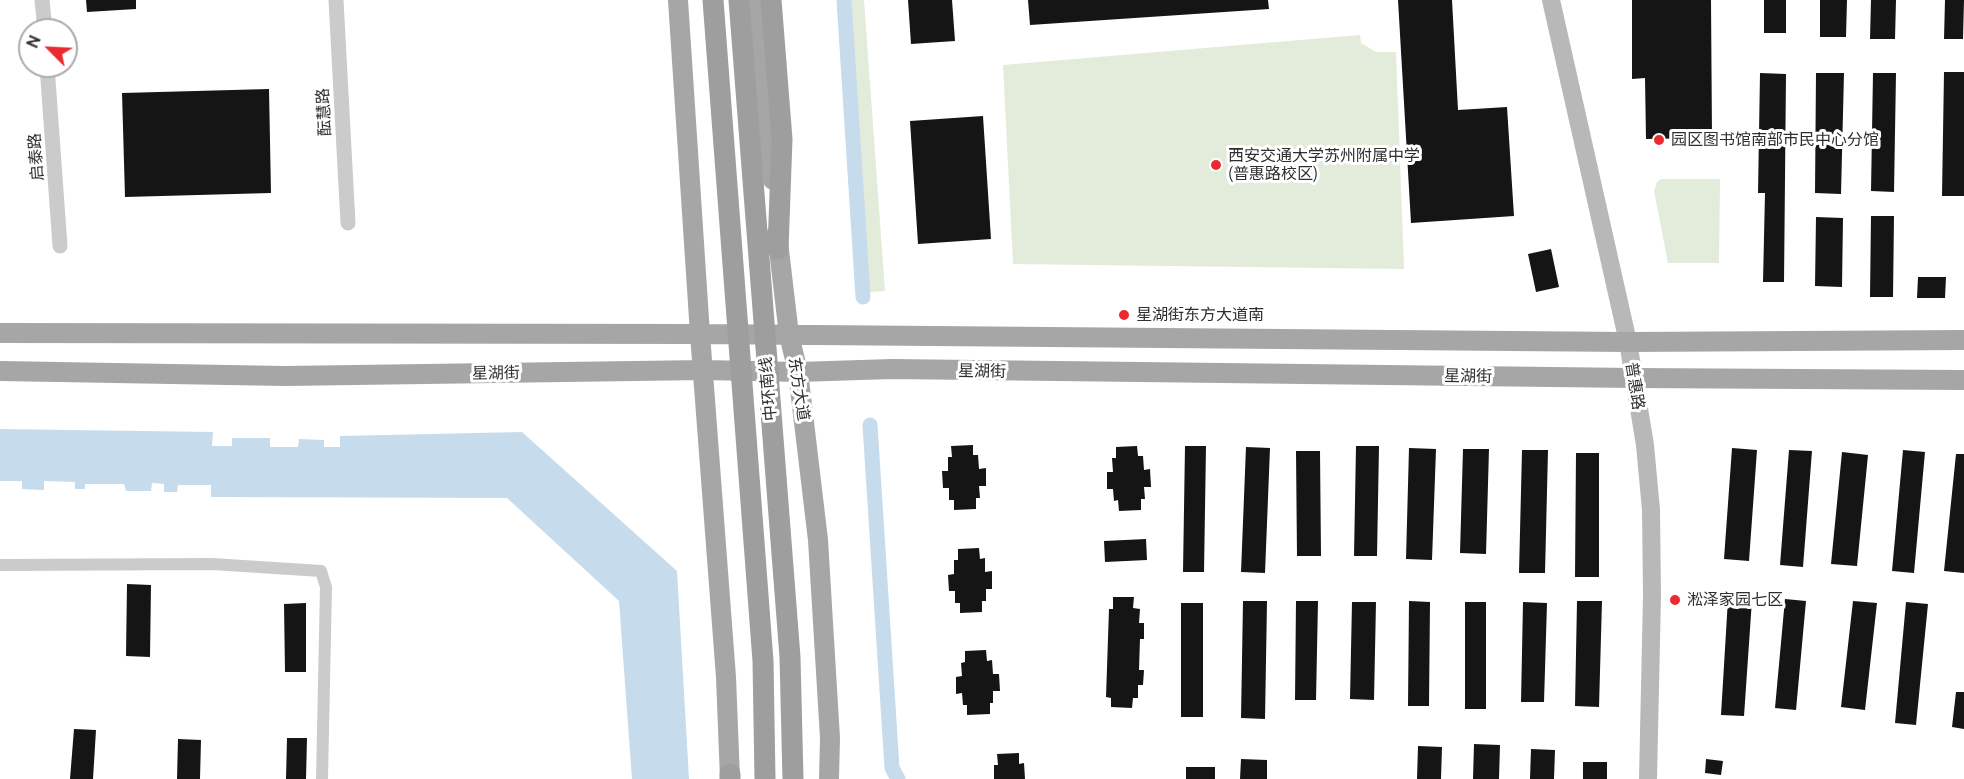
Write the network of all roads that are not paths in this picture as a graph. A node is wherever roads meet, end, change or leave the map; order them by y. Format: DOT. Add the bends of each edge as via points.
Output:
graph roads {
  1 [pos="42,0"];
  2 [pos="336,0"];
  3 [pos="678,0"];
  4 [pos="713,0"];
  5 [pos="739,0"];
  6 [pos="759,0"];
  7 [pos="771,0"];
  8 [pos="1551,0"];
  9 [pos="44,18"];
  10 [pos="48,78"];
  11 [pos="348,223"];
  12 [pos="60,246"];
  13 [pos="778,249"];
  14 [pos="0,333"];
  15 [pos="700,334"];
  16 [pos="789,335"];
  17 [pos="1964,340"];
  18 [pos="1628,342"];
  19 [pos="704,370"];
  20 [pos="0,371"];
  21 [pos="798,372"];
  22 [pos="1634,378"];
  23 [pos="1964,380"];
  24 [pos="0,565"];
  25 [pos="730,777"];
  26 [pos="322,779"];
  27 [pos="765,779"];
  28 [pos="793,779"];
  29 [pos="829,779"];
  30 [pos="1648,779"];
  1 -- 9 [label="street"];
  2 -- 11 [label="street, 酝慧路"];
  3 -- 15 [label="main road"];
  4 -- 27 [label="highway, 中环南线, bridge" via="763,661"];
  5 -- 28 [label="highway, 中环南线, bridge" via="790,657"];
  6 -- 13 [label="main road, 东方大道"];
  7 -- 13 [label="highway" via="782,139"];
  8 -- 18 [label="main road, 普惠路"];
  10 -- 12 [label="street, 启泰路"];
  13 -- 16 [label="main road, 东方大道"];
  14 -- 15 [label="main road"];
  15 -- 16 [label="main road"];
  15 -- 19 [label="main road"];
  16 -- 18 [label="main road"];
  16 -- 21 [label="main road, 东方大道"];
  17 -- 18 [label="main road"];
  18 -- 22 [label="main road, 普惠路"];
  19 -- 20 [label="main road, 星湖街" via="285,376"];
  19 -- 21 [label="main road, 星湖街"];
  19 -- 25 [label="main road"];
  21 -- 22 [label="main road, 星湖街" via="892,369"];
  21 -- 29 [label="main road, 东方大道" via="818,540"];
  22 -- 23 [label="main road, 星湖街"];
  22 -- 30 [label="main road, 普惠路" via="1651,510"];
  24 -- 26 [label="street" via="212,564 321,571 326,587"];
}
